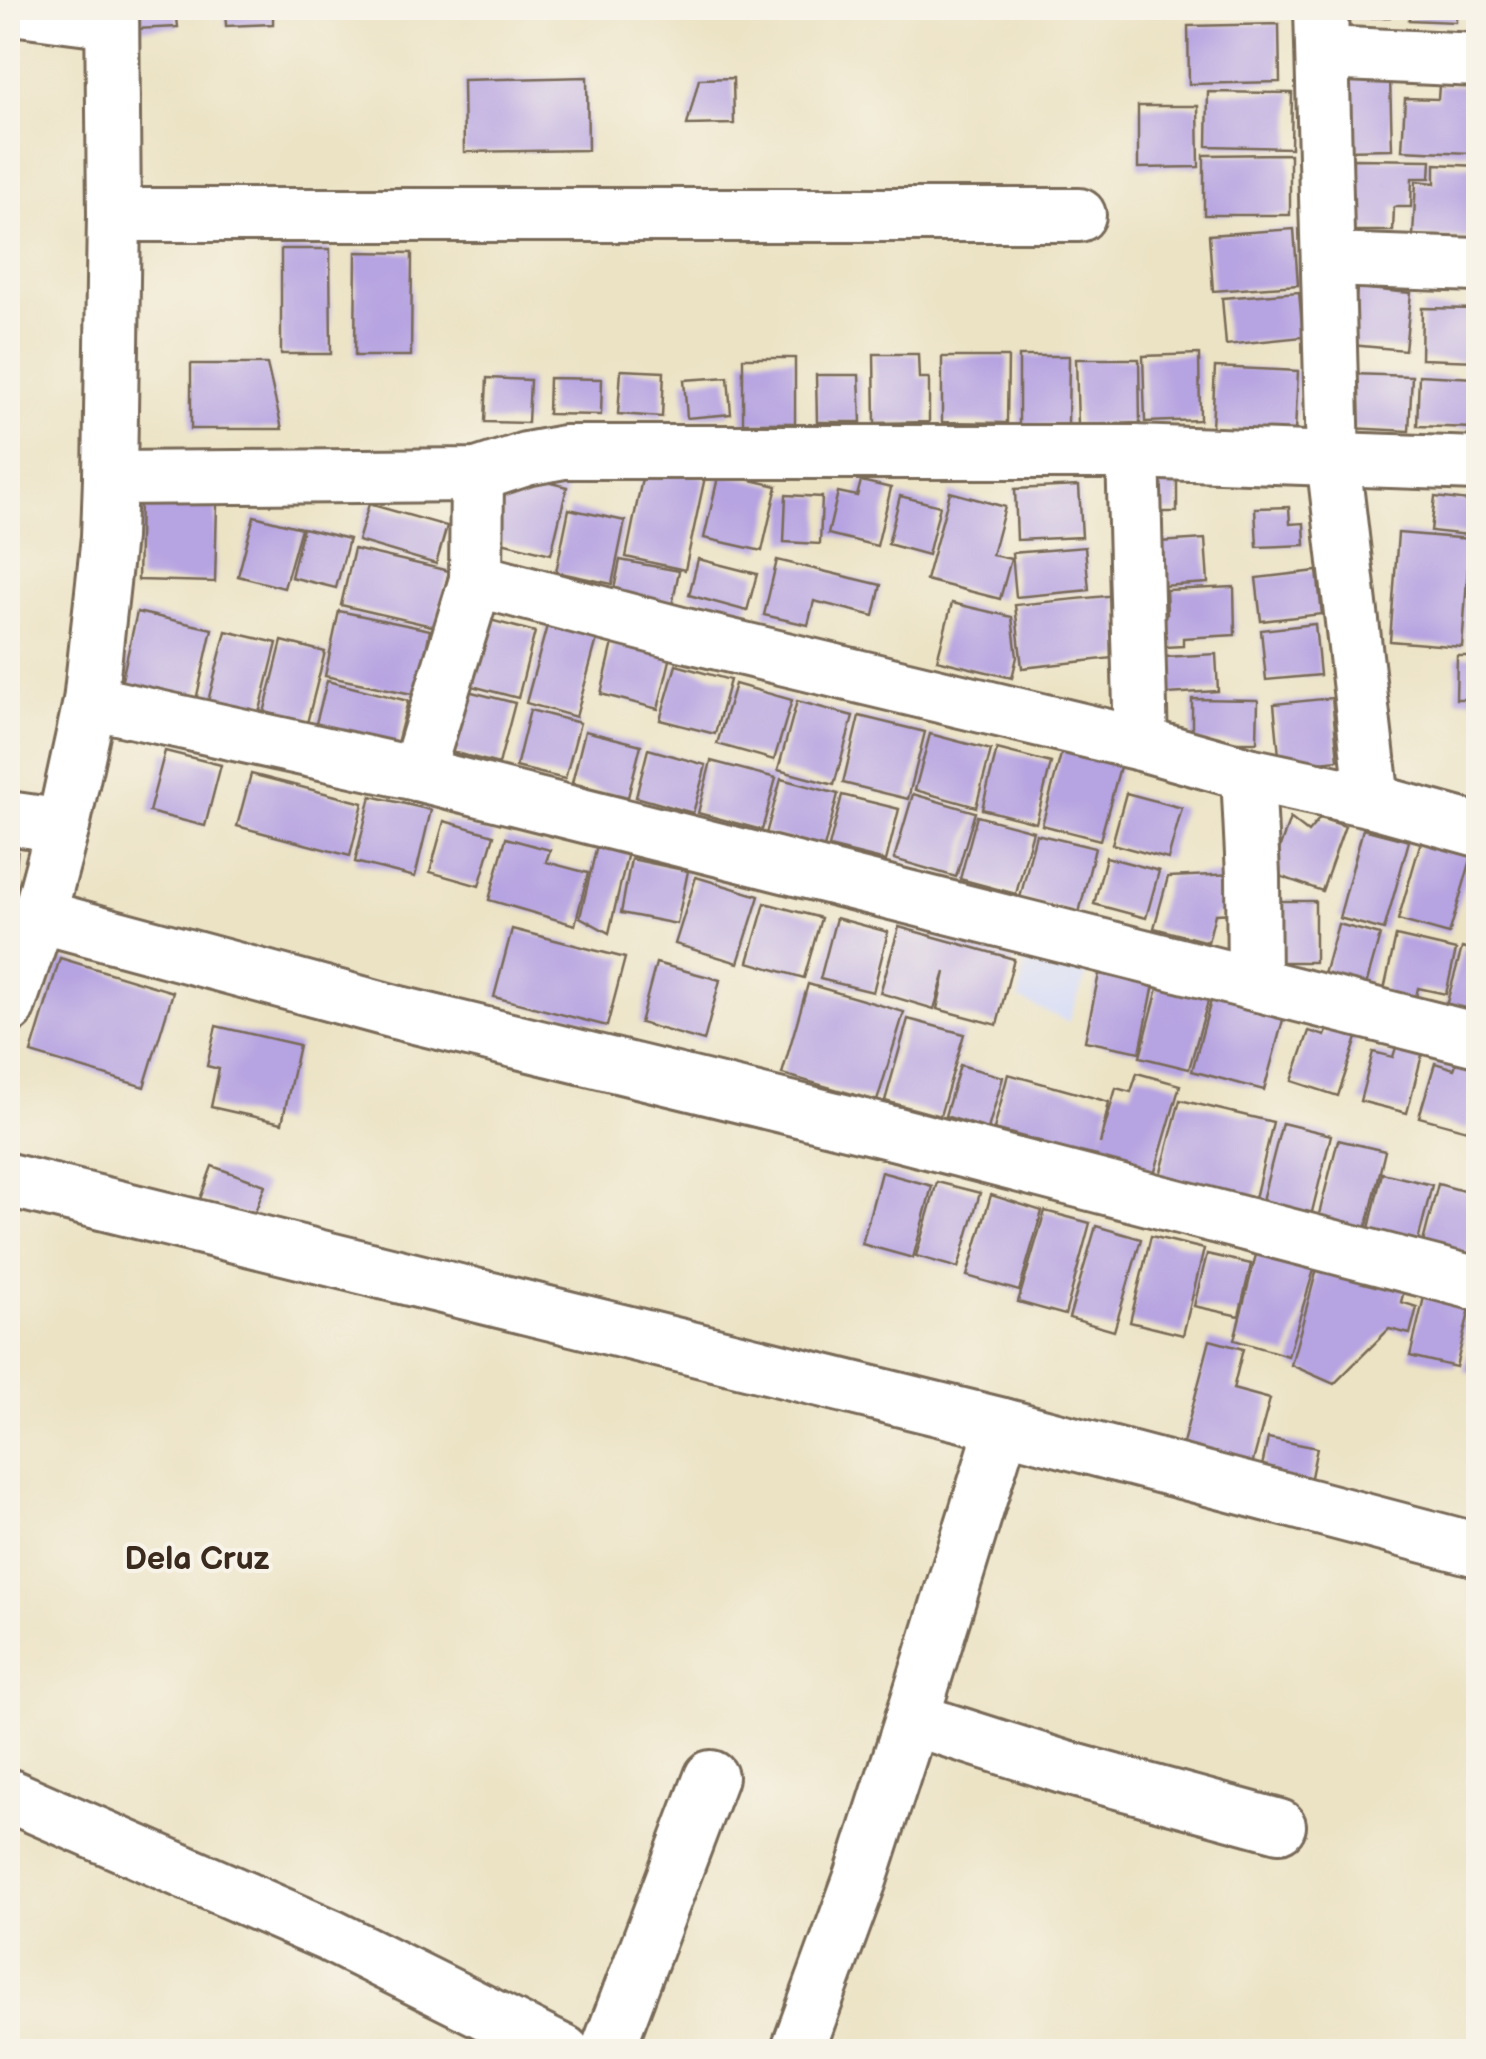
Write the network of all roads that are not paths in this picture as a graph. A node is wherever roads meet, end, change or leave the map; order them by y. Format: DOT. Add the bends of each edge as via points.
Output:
graph roads {
  1 [pos="12,8"];
  2 [pos="112,14"];
  3 [pos="1322,30"];
  4 [pos="1478,60"];
  5 [pos="114,215"];
  6 [pos="1079,215"];
  7 [pos="1328,260"];
  8 [pos="1478,265"];
  9 [pos="1133,452"];
  10 [pos="1333,458"];
  11 [pos="1478,464"];
  12 [pos="477,474"];
  13 [pos="110,478"];
  14 [pos="476,580"];
  15 [pos="90,702"];
  16 [pos="1142,744"];
  17 [pos="417,774"];
  18 [pos="1248,774"];
  19 [pos="1372,801"];
  20 [pos="8,818"];
  21 [pos="63,826"];
  22 [pos="1478,830"];
  23 [pos="39,916"];
  24 [pos="12,980"];
  25 [pos="1254,984"];
  26 [pos="1478,1040"];
  27 [pos="8,1180"];
  28 [pos="1478,1284"];
  29 [pos="1003,1425"];
  30 [pos="1478,1550"];
  31 [pos="912,1718"];
  32 [pos="711,1777"];
  33 [pos="8,1795"];
  34 [pos="1279,1826"];
  35 [pos="564,2052"];
  36 [pos="608,2052"];
  37 [pos="797,2052"];
  1 -- 2 [label="street"];
  2 -- 5 [label="street"];
  3 -- 4 [label="street"];
  3 -- 7 [label="street"];
  5 -- 6 [label="street"];
  5 -- 13 [label="street"];
  7 -- 8 [label="street"];
  7 -- 10 [label="street"];
  9 -- 10 [label="street"];
  9 -- 12 [label="street" via="564,452"];
  9 -- 16 [label="street"];
  10 -- 11 [label="street"];
  10 -- 19 [label="street"];
  12 -- 13 [label="street"];
  12 -- 14 [label="street"];
  13 -- 15 [label="street"];
  14 -- 16 [label="street"];
  14 -- 17 [label="street"];
  15 -- 17 [label="street"];
  15 -- 21 [label="street"];
  16 -- 18 [label="street"];
  17 -- 25 [label="street"];
  18 -- 19 [label="street"];
  18 -- 25 [label="street"];
  19 -- 22 [label="street"];
  20 -- 21 [label="street"];
  21 -- 23 [label="street"];
  23 -- 24 [label="street"];
  23 -- 28 [label="street"];
  25 -- 26 [label="street"];
  27 -- 29 [label="street"];
  29 -- 30 [label="street"];
  29 -- 31 [label="street"];
  31 -- 34 [label="street"];
  31 -- 37 [label="street"];
  32 -- 36 [label="street"];
  33 -- 35 [label="street" via="331,1936"];
}
